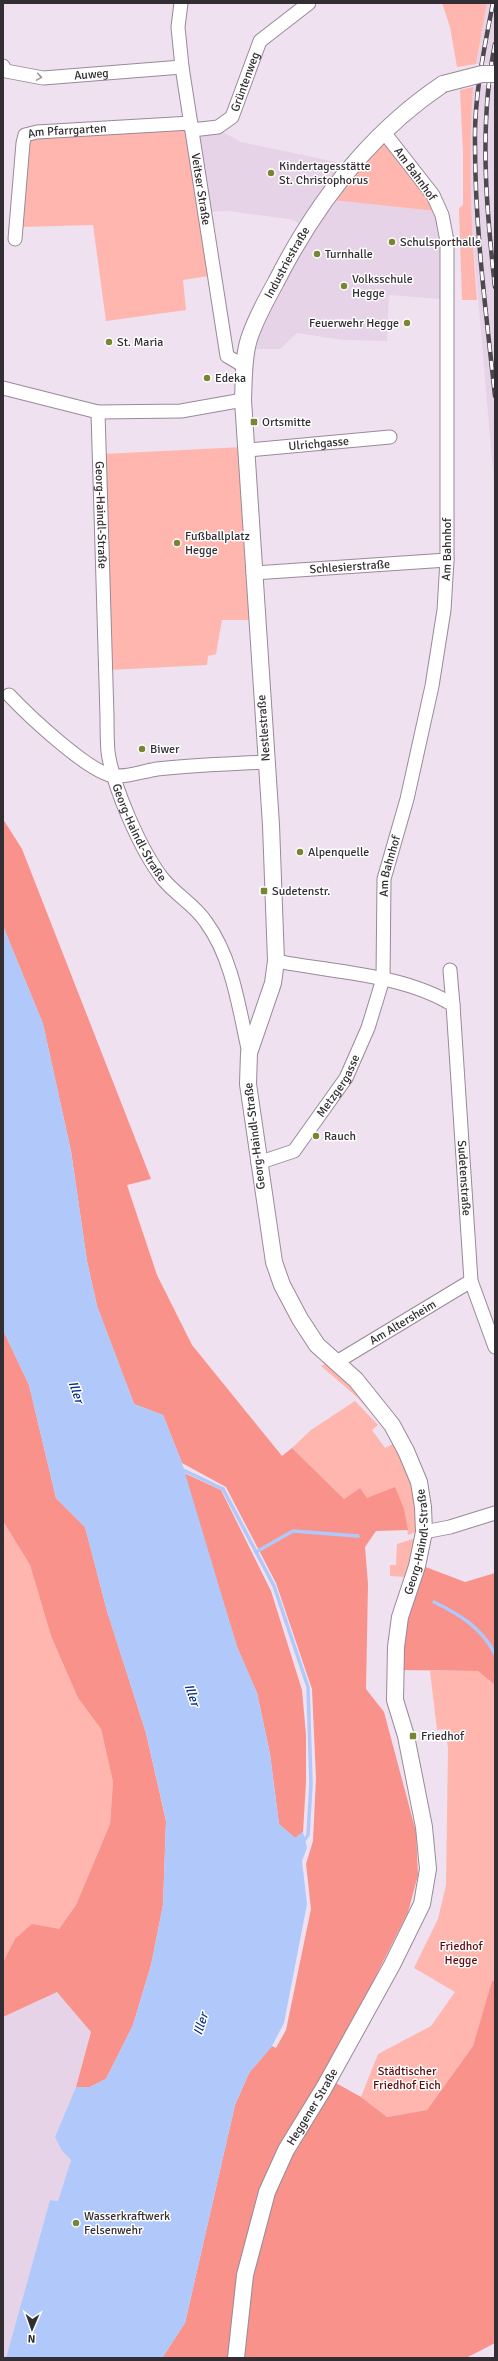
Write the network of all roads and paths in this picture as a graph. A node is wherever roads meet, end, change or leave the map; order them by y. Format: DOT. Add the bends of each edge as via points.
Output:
graph roads {
  1 [pos="181,3"];
  2 [pos="309,3"];
  3 [pos="3,66"];
  4 [pos="182,67"];
  5 [pos="495,74"];
  6 [pos="191,126"];
  7 [pos="383,131"];
  8 [pos="15,239"];
  9 [pos="244,366"];
  10 [pos="3,388"];
  11 [pos="243,400"];
  12 [pos="98,412"];
  13 [pos="390,438"];
  14 [pos="248,450"];
  15 [pos="447,560"];
  16 [pos="253,573"];
  17 [pos="9,695"];
  18 [pos="267,762"];
  19 [pos="114,776"];
  20 [pos="276,961"];
  21 [pos="450,970"];
  22 [pos="383,979"];
  23 [pos="453,1005"];
  24 [pos="250,1053"];
  25 [pos="258,1163"];
  26 [pos="471,1281"];
  27 [pos="495,1347"];
  28 [pos="335,1362"];
  29 [pos="495,1513"];
  30 [pos="424,1532"];
  31 [pos="428,1869"];
  32 [pos="236,2358"];
  1 -- 4 [label="street, Veitser Straße" via="178,27"];
  2 -- 6 [label="street, Grüntenweg" via="260,41 232,117 218,127"];
  3 -- 4 [label="street, Auweg, one-way" via="6,70 43,78"];
  4 -- 6 [label="street, Veitser Straße"];
  5 -- 7 [label="street, Industriestraße, bridge" via="482,74 444,84 414,104"];
  6 -- 8 [label="street, Am Pfarrgarten" via="37,132 25,135"];
  6 -- 9 [label="street, Veitser Straße" via="227,356"];
  7 -- 9 [label="street, Industriestraße" via="336,184 289,256 248,340"];
  7 -- 15 [label="street, Am Bahnhof" via="433,194 442,215 447,241"];
  9 -- 11 [label="street, Industriestraße"];
  10 -- 12 [label="street"];
  11 -- 12 [label="street" via="180,411"];
  11 -- 14 [label="street, Nestlestraße"];
  12 -- 19 [label="street, Georg-Haindl-Straße" via="108,752"];
  13 -- 14 [label="street, Ulrichgasse"];
  14 -- 16 [label="street, Nestlestraße"];
  15 -- 16 [label="street, Schlesierstraße"];
  15 -- 22 [label="street, Am Bahnhof" via="444,610 432,686 407,799 384,879"];
  16 -- 18 [label="street, Nestlestraße"];
  17 -- 19 [label="street" via="81,759"];
  18 -- 19 [label="street" via="201,765"];
  18 -- 20 [label="street, Nestlestraße"];
  19 -- 24 [label="street, Georg-Haindl-Straße" via="150,859 164,880 206,921 224,953"];
  20 -- 22 [label="street"];
  20 -- 24 [label="street, Nestlestraße" via="273,983"];
  21 -- 23 [label="street, Sudetenstraße"];
  22 -- 23 [label="street" via="438,995"];
  22 -- 25 [label="street, Metzgergasse" via="366,1036 346,1078 294,1150"];
  23 -- 26 [label="street, Sudetenstraße"];
  24 -- 25 [label="street, Georg-Haindl-Straße" via="248,1084"];
  25 -- 28 [label="street, Georg-Haindl-Straße" via="274,1262 282,1284 317,1345"];
  26 -- 27 [label="street, Sudetenstraße"];
  26 -- 28 [label="street, Am Altersheim"];
  28 -- 30 [label="street, Georg-Haindl-Straße" via="376,1402 406,1451 419,1482"];
  29 -- 30 [label="street"];
  30 -- 31 [label="street, Georg-Haindl-Straße" via="400,1617 396,1647 395,1700 406,1736 424,1827"];
  31 -- 32 [label="street, Heggener Straße" via="422,1904 392,1965 324,2088 286,2150 266,2192 245,2275"];
}
